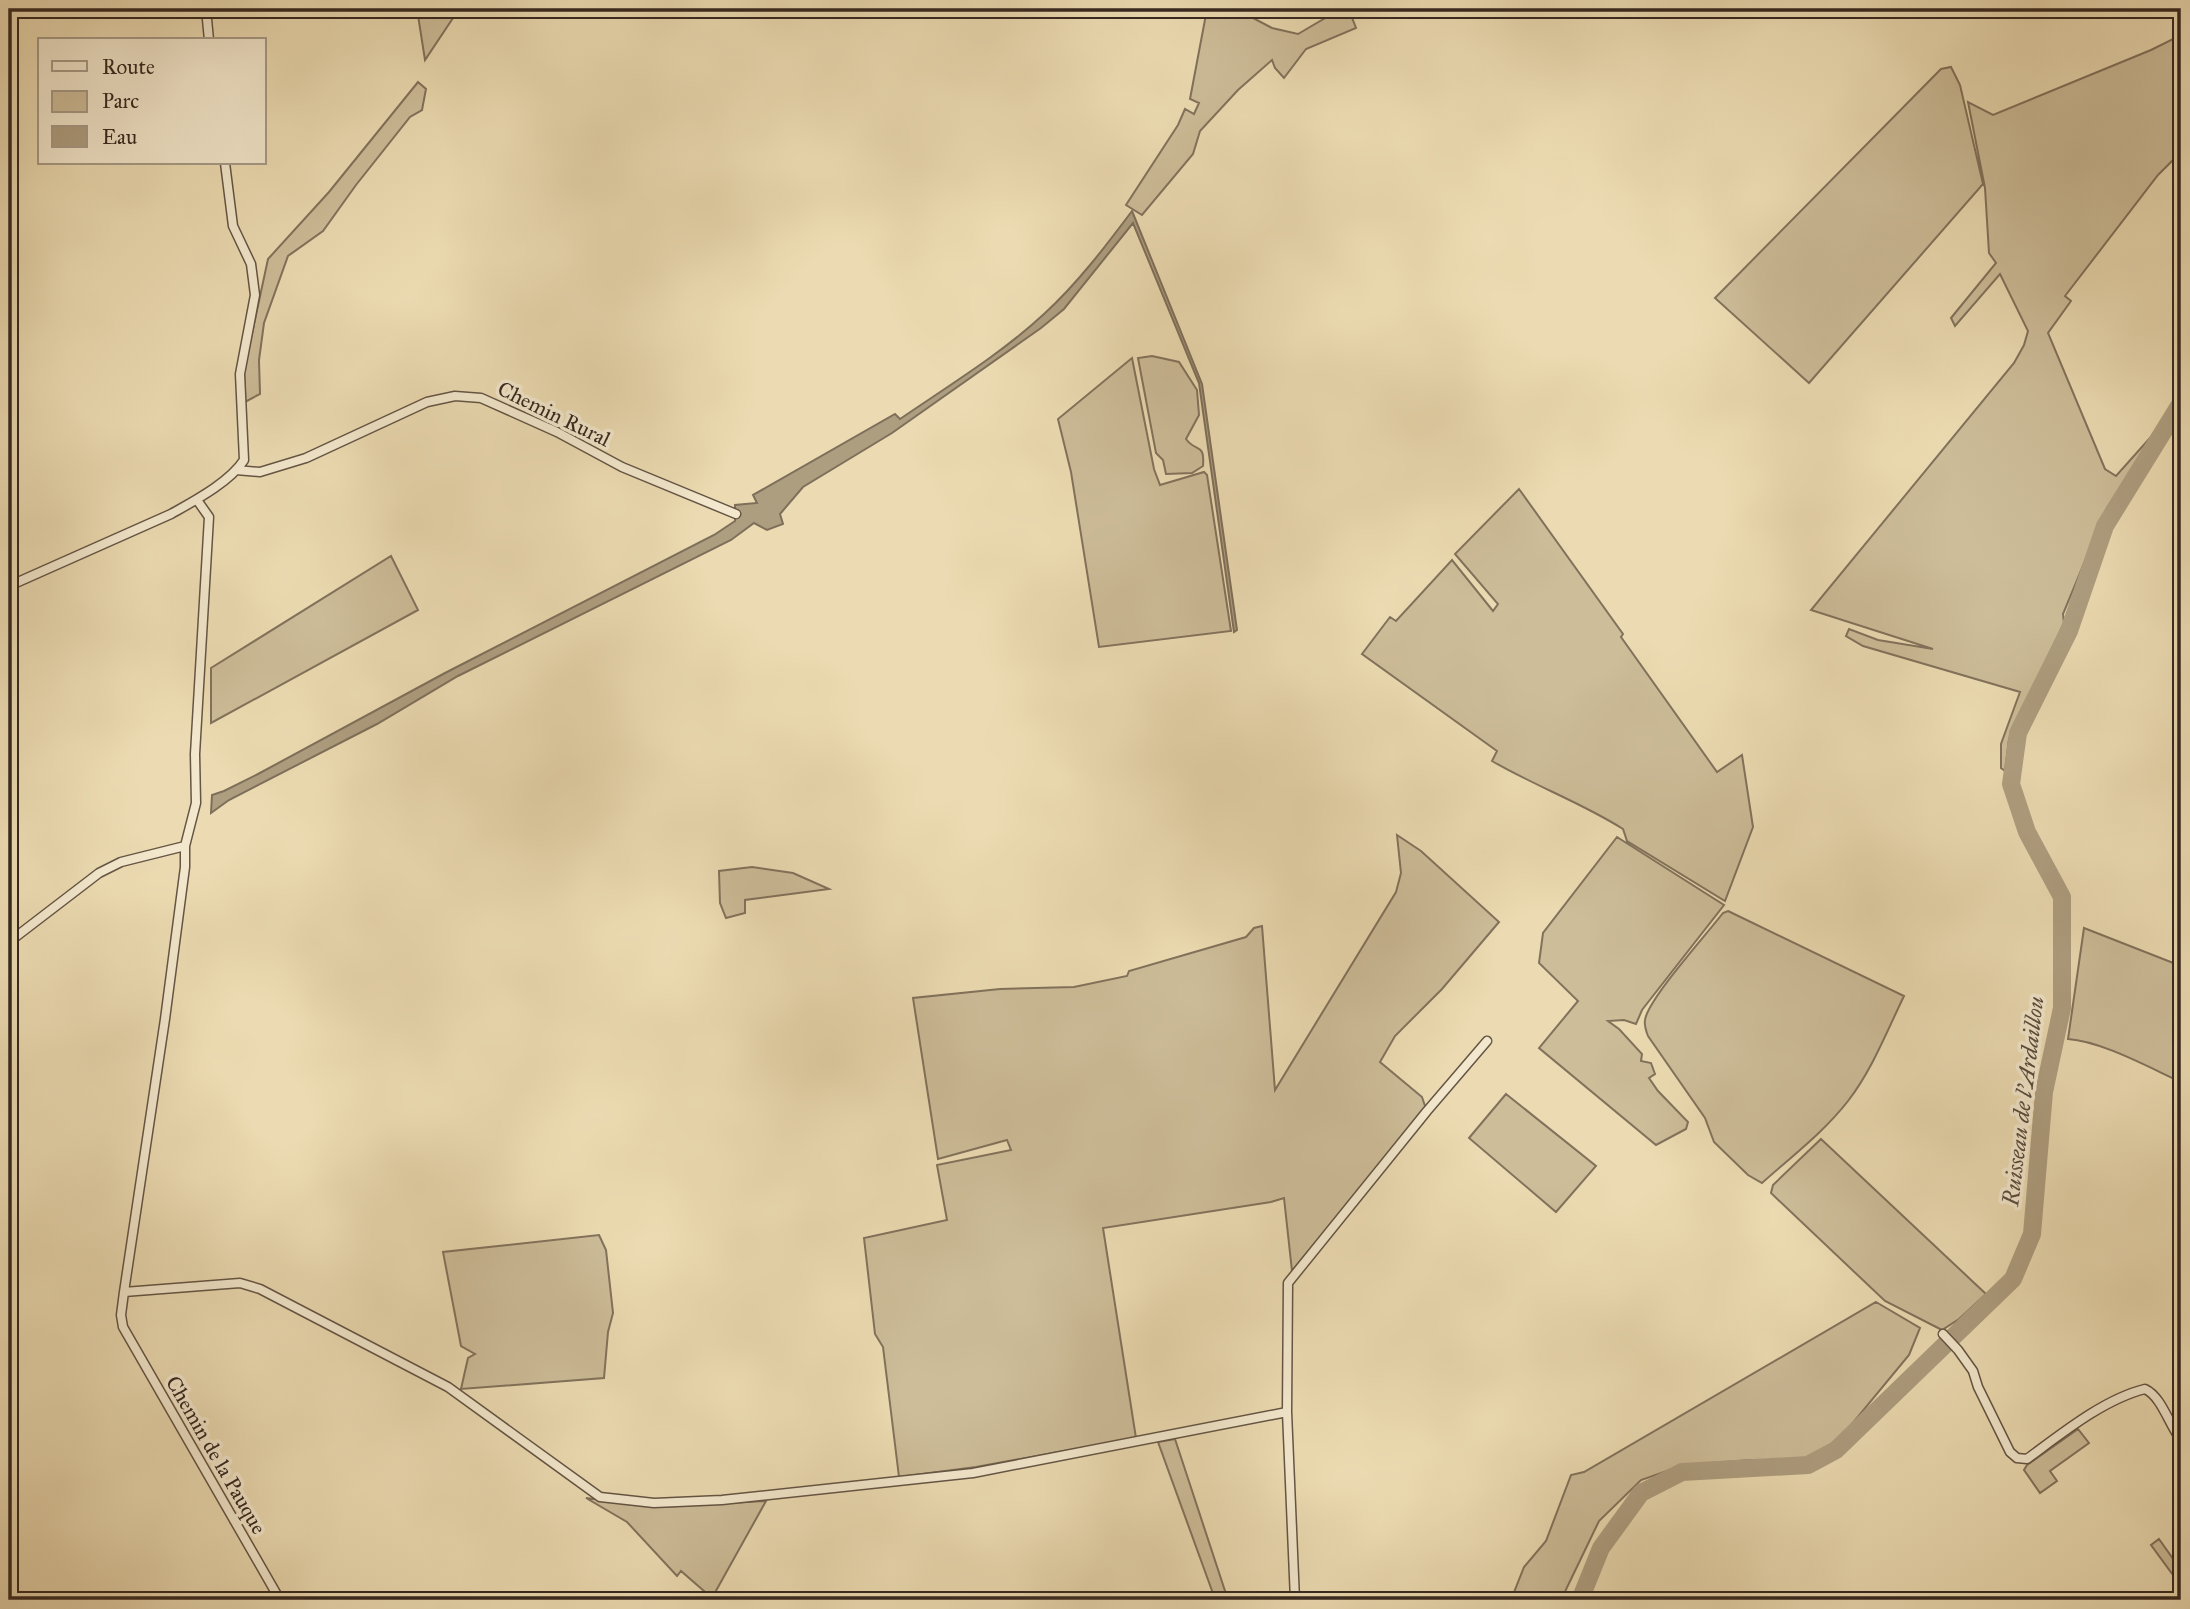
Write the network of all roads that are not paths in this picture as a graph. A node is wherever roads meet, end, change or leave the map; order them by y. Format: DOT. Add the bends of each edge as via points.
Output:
graph roads {
  1 [pos="205,9"];
  2 [pos="209,38"];
  3 [pos="225,164"];
  4 [pos="236,470"];
  5 [pos="197,500"];
  6 [pos="736,514"];
  7 [pos="9,586"];
  8 [pos="185,846"];
  9 [pos="9,942"];
  10 [pos="1487,1041"];
  11 [pos="124,1292"];
  12 [pos="1943,1334"];
  13 [pos="1287,1412"];
  14 [pos="2181,1440"];
  15 [pos="280,1600"];
  16 [pos="1296,1600"];
  1 -- 2 [label="street"];
  3 -- 4 [label="street" via="233,226 251,264 255,295 240,374 245,453"];
  4 -- 5 [label="street"];
  4 -- 6 [label="street, Chemin Rural" via="260,472 306,457 428,402 454,396 481,398 622,467"];
  5 -- 7 [label="street"];
  5 -- 8 [label="street" via="209,517 196,803"];
  8 -- 9 [label="street" via="121,862 99,873"];
  8 -- 11 [label="street" via="166,1019"];
  10 -- 13 [label="street" via="1288,1283"];
  11 -- 13 [label="street" via="240,1283 260,1289 448,1387 600,1496 654,1503 973,1473"];
  11 -- 15 [label="street, Chemin de la Pauque" via="123,1327"];
  12 -- 14 [label="street" via="1973,1371 2010,1452 2017,1458 2027,1460 2090,1415 2145,1389"];
  13 -- 16 [label="street"];
}
